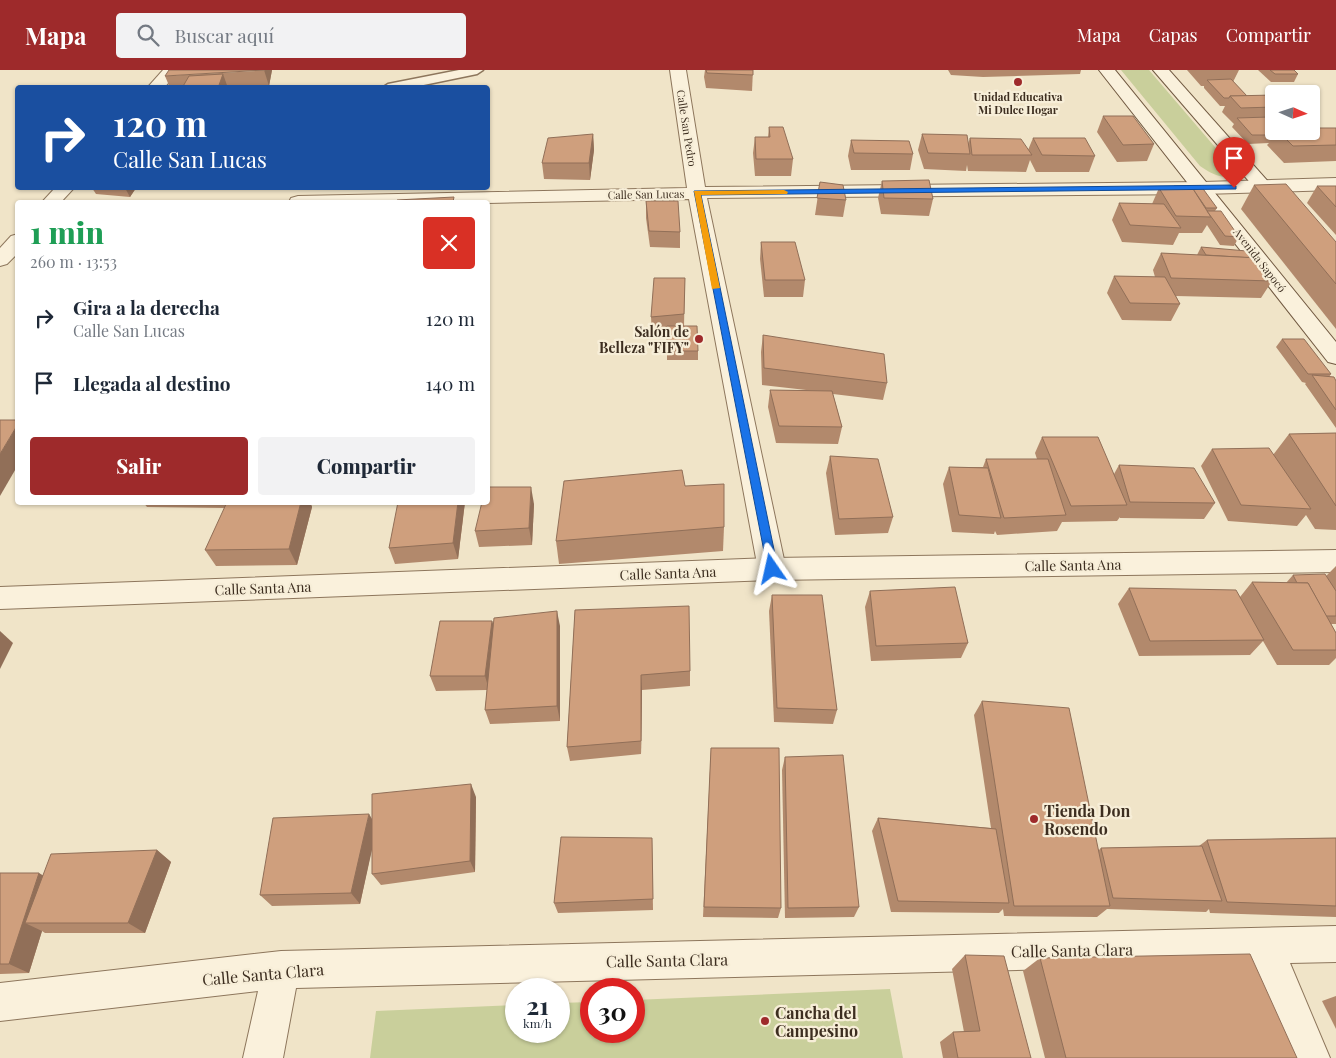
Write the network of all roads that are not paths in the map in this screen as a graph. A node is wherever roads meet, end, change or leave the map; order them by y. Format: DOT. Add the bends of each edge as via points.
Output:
graph roads {
  1 [pos="171,70"];
  2 [pos="477,70"];
  3 [pos="678,70"];
  4 [pos="1107,70"];
  5 [pos="1161,70"];
  6 [pos="158,85"];
  7 [pos="403,85"];
  8 [pos="1336,184"];
  9 [pos="1264,187"];
  10 [pos="1203,188"];
  11 [pos="63,190"];
  12 [pos="697,193"];
  13 [pos="53,200"];
  14 [pos="387,200"];
  15 [pos="15,243"];
  16 [pos="0,260"];
  17 [pos="1336,270"];
  18 [pos="1336,358"];
  19 [pos="1336,561"];
  20 [pos="772,569"];
  21 [pos="0,598"];
  22 [pos="1336,944"];
  23 [pos="1264,946"];
  24 [pos="282,970"];
  25 [pos="0,1002"];
  26 [pos="263,1058"];
  27 [pos="1310,1058"];
  1 -- 6 [label="street"];
  2 -- 7 [label="lane"];
  3 -- 12 [label="street, Calle San Pedro"];
  4 -- 10 [label="street, Avenida Sapocó"];
  5 -- 9 [label="street"];
  8 -- 9 [label="street, Calle San Lucas"];
  9 -- 10 [label="street, Calle San Lucas"];
  9 -- 17 [label="street"];
  10 -- 12 [label="street, Calle San Lucas"];
  10 -- 18 [label="street, Avenida Sapocó"];
  11 -- 13 [label="street"];
  12 -- 14 [label="street, Calle San Lucas"];
  12 -- 20 [label="street, Calle San Pedro"];
  15 -- 16 [label="street"];
  19 -- 20 [label="street, Calle Santa Ana"];
  20 -- 21 [label="street, Calle Santa Ana"];
  22 -- 23 [label="street, Calle Santa Clara"];
  23 -- 24 [label="street, Calle Santa Clara" via="1006,966"];
  23 -- 27 [label="street"];
  24 -- 25 [label="street, Calle Santa Clara"];
  24 -- 26 [label="street"];
}
